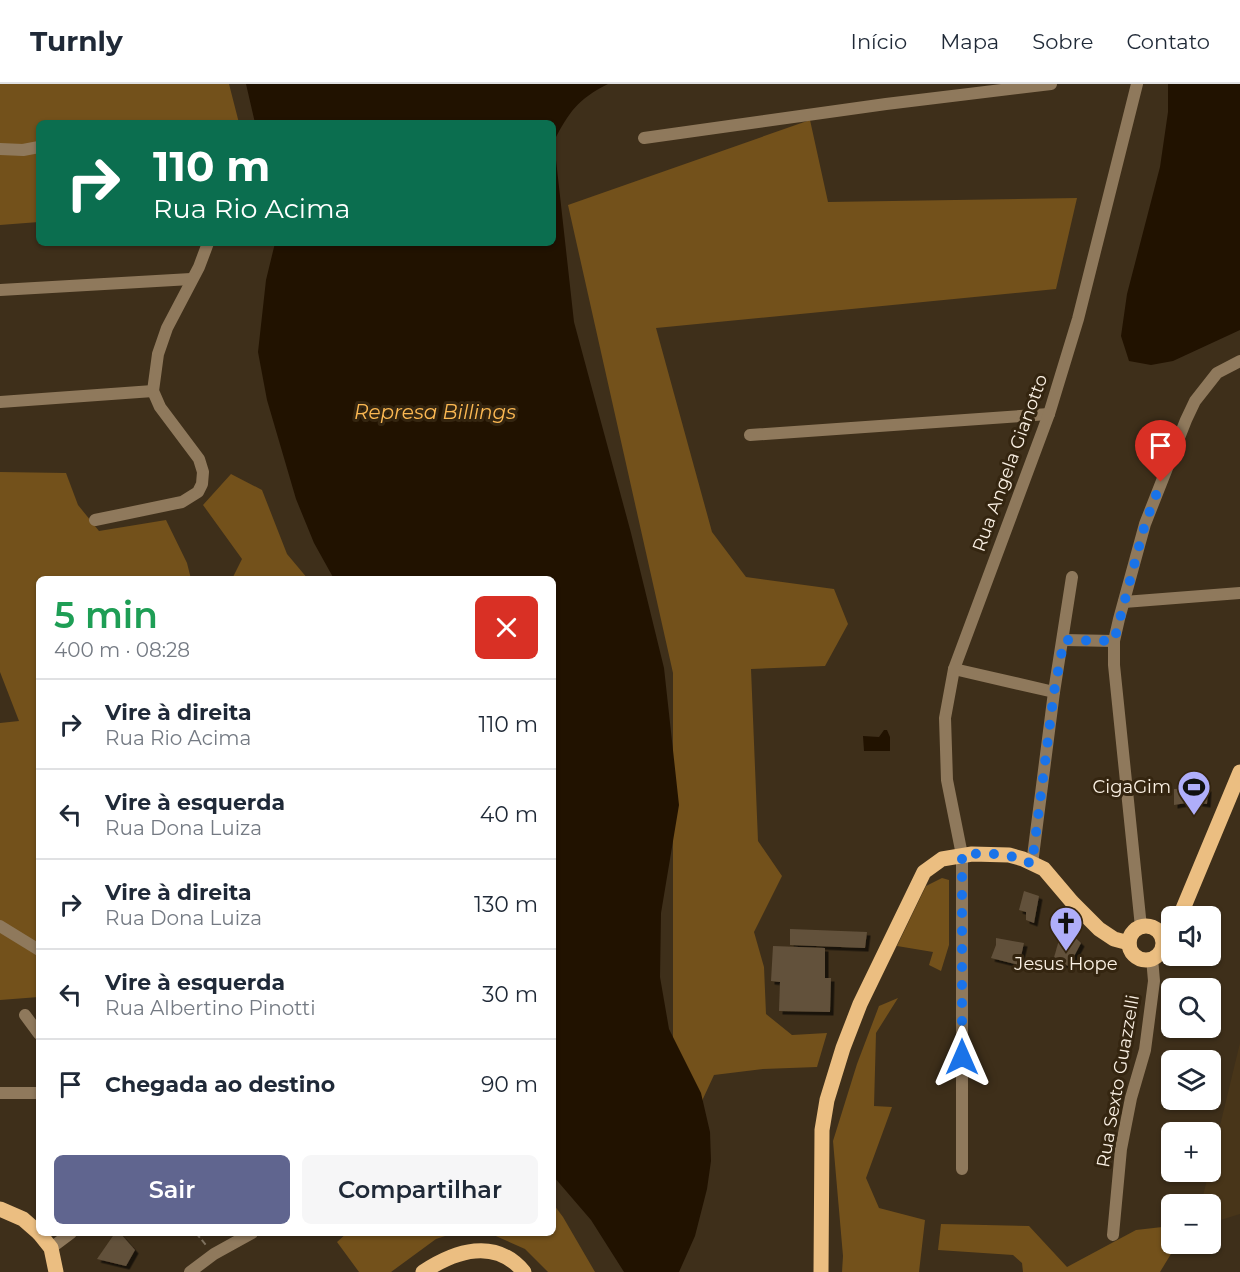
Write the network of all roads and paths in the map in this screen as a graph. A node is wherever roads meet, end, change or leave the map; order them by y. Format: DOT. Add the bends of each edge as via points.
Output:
graph roads {
  1 [pos="1051,84"];
  2 [pos="1137,84"];
  3 [pos="644,138"];
  4 [pos="36,148"];
  5 [pos="0,149"];
  6 [pos="207,246"];
  7 [pos="191,279"];
  8 [pos="0,290"];
  9 [pos="1240,361"];
  10 [pos="153,391"];
  11 [pos="0,402"];
  12 [pos="1049,414"];
  13 [pos="750,435"];
  14 [pos="95,520"];
  15 [pos="1072,577"];
  16 [pos="1240,593"];
  17 [pos="1124,602"];
  18 [pos="1064,640"];
  19 [pos="1114,641"];
  20 [pos="954,669"];
  21 [pos="1054,692"];
  22 [pos="1240,772"];
  23 [pos="962,855"];
  24 [pos="1032,864"];
  25 [pos="1184,906"];
  26 [pos="0,926"];
  27 [pos="1141,927"];
  28 [pos="1159,933"];
  29 [pos="1129,943"];
  30 [pos="36,948"];
  31 [pos="1152,958"];
  32 [pos="25,1016"];
  33 [pos="36,1030"];
  34 [pos="0,1093"];
  35 [pos="36,1093"];
  36 [pos="962,1168"];
  37 [pos="0,1209"];
  38 [pos="36,1230"];
  39 [pos="1113,1234"];
  40 [pos="41,1236"];
  41 [pos="67,1236"];
  42 [pos="199,1236"];
  43 [pos="247,1236"];
  44 [pos="51,1248"];
  45 [pos="214,1254"];
  46 [pos="56,1272"];
  47 [pos="190,1272"];
  48 [pos="423,1272"];
  49 [pos="524,1272"];
  50 [pos="821,1272"];
  1 -- 3 [label="street"];
  2 -- 12 [label="street, Rua Angela Gianotto" via="1078,319"];
  4 -- 5 [label="street"];
  6 -- 7 [label="street"];
  7 -- 8 [label="street"];
  7 -- 10 [label="street" via="162,341"];
  9 -- 17 [label="street" via="1217,373 1195,401 1145,524"];
  10 -- 11 [label="street"];
  10 -- 14 [label="street" via="160,407 199,459 202,484 198,492 182,502"];
  12 -- 13 [label="street"];
  12 -- 20 [label="street, Rua Angela Gianotto"];
  15 -- 18 [label="street"];
  16 -- 17 [label="street"];
  17 -- 19 [label="street"];
  18 -- 19 [label="street"];
  18 -- 21 [label="street"];
  19 -- 27 [label="street"];
  20 -- 21 [label="street"];
  20 -- 23 [label="street, Rua Angela Gianotto" via="945,718 946,780"];
  21 -- 24 [label="street"];
  22 -- 25 [label="main road"];
  23 -- 24 [label="main road" via="1009,855"];
  23 -- 36 [label="street, Rua Angela Gianotto"];
  23 -- 50 [label="main road" via="942,859 924,872 843,1048 822,1131"];
  24 -- 29 [label="main road" via="1044,870 1099,929"];
  26 -- 30 [label="street"];
  27 -- 28 [label="main road" via="1152,927"];
  27 -- 29 [label="main road" via="1132,933"];
  28 -- 31 [label="main road" via="1162,945"];
  29 -- 31 [label="main road" via="1137,957"];
  31 -- 39 [label="street, Rua Sexto Guazzelli" via="1154,981 1145,1050 1121,1149"];
  32 -- 33 [label="street"];
  34 -- 35 [label="street"];
  37 -- 38 [label="main road" via="23,1219"];
  40 -- 44 [label="main road"];
  41 -- 44 [label="street"];
  42 -- 45 [label="path"];
  43 -- 45 [label="street"];
  44 -- 46 [label="main road"];
  45 -- 47 [label="street"];
  48 -- 49 [label="main road" via="450,1257 479,1250 506,1258"];
}
